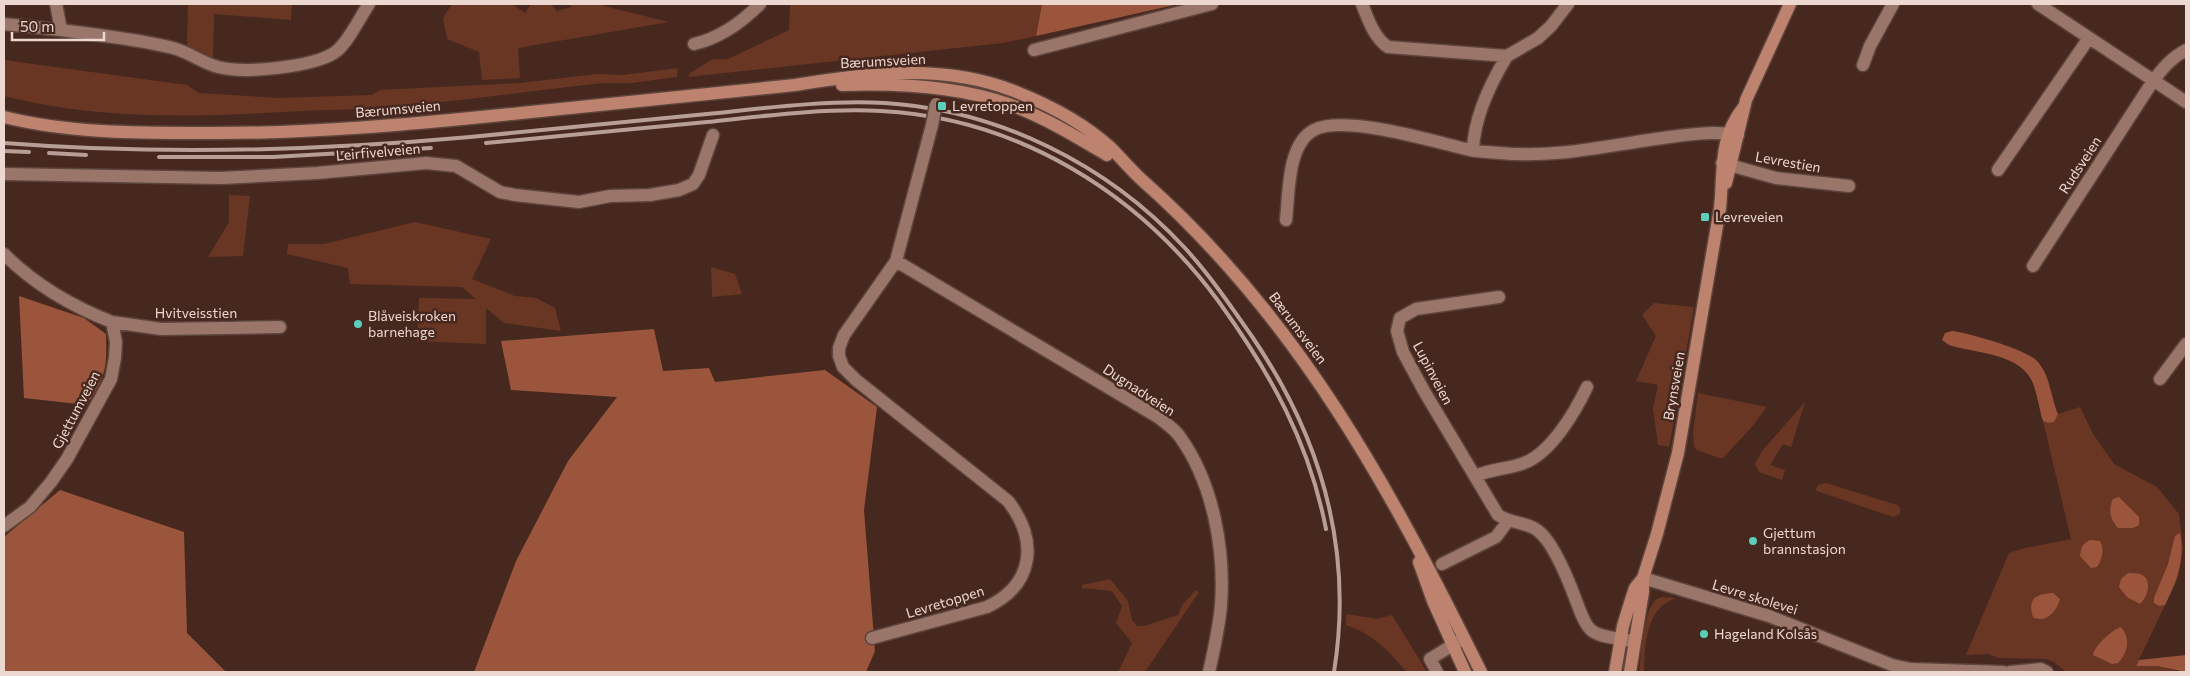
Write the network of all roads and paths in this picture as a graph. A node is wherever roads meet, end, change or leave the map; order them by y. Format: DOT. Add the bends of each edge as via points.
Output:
graph roads {
  1 [pos="56,4"];
  2 [pos="369,4"];
  3 [pos="760,4"];
  4 [pos="1212,4"];
  5 [pos="1362,4"];
  6 [pos="1568,4"];
  7 [pos="1790,4"];
  8 [pos="1893,4"];
  9 [pos="2038,4"];
  10 [pos="4,24"];
  11 [pos="61,30"];
  12 [pos="2089,38"];
  13 [pos="694,44"];
  14 [pos="1034,50"];
  15 [pos="2186,50"];
  16 [pos="1506,56"];
  17 [pos="1863,65"];
  18 [pos="938,74"];
  19 [pos="2153,81"];
  20 [pos="794,86"];
  21 [pos="937,89"];
  22 [pos="2186,102"];
  23 [pos="4,117"];
  24 [pos="1733,134"];
  25 [pos="713,135"];
  26 [pos="1473,150"];
  27 [pos="1726,164"];
  28 [pos="1127,166"];
  29 [pos="1998,170"];
  30 [pos="4,174"];
  31 [pos="1849,186"];
  32 [pos="1286,220"];
  33 [pos="4,254"];
  34 [pos="896,261"];
  35 [pos="2033,266"];
  36 [pos="1499,297"];
  37 [pos="112,322"];
  38 [pos="280,327"];
  39 [pos="2186,344"];
  40 [pos="2160,379"];
  41 [pos="1587,387"];
  42 [pos="1475,476"];
  43 [pos="1508,521"];
  44 [pos="4,526"];
  45 [pos="1410,536"];
  46 [pos="1442,564"];
  47 [pos="1643,578"];
  48 [pos="872,638"];
  49 [pos="1620,638"];
  50 [pos="1464,639"];
  51 [pos="1634,642"];
  52 [pos="1452,644"];
  53 [pos="1209,672"];
  54 [pos="1437,672"];
  55 [pos="1465,672"];
  56 [pos="1481,672"];
  57 [pos="1615,672"];
  58 [pos="1630,672"];
  59 [pos="2003,672"];
  60 [pos="2010,672"];
  61 [pos="2047,672"];
  1 -- 11 [label="street"];
  2 -- 11 [label="street" via="335,52 308,63 274,68 219,68 182,50"];
  3 -- 13 [label="street" via="728,30"];
  4 -- 14 [label="street"];
  5 -- 16 [label="street" via="1376,35 1388,47"];
  6 -- 16 [label="street" via="1538,38"];
  7 -- 24 [label="main road, Brynsveien" via="1743,108 1742,123"];
  8 -- 17 [label="street"];
  9 -- 12 [label="street"];
  10 -- 11 [label="street"];
  12 -- 19 [label="street"];
  12 -- 29 [label="street"];
  15 -- 19 [label="street, Rudsveien" via="2174,56"];
  16 -- 26 [label="street" via="1484,100"];
  18 -- 20 [label="main road, Bærumsveien" via="834,78"];
  18 -- 21 [label="street, Levretoppen"];
  18 -- 28 [label="main road, Bærumsveien" via="995,85 1040,102 1110,147"];
  19 -- 22 [label="street"];
  19 -- 35 [label="street, Rudsveien"];
  20 -- 21 [label="main road, Bærumsveien" via="869,85"];
  20 -- 23 [label="main road, Bærumsveien" via="416,123 287,132 102,131 41,125"];
  21 -- 28 [label="main road, Bærumsveien" via="1007,104 1031,113"];
  21 -- 34 [label="street, Levretoppen, bridge" via="932,125"];
  24 -- 26 [label="street" via="1694,134 1558,152 1517,154"];
  24 -- 27 [label="main road, Brynsveien"];
  25 -- 30 [label="street, Leirfivelveien" via="693,184 650,195 610,196 579,202 500,192 456,166 442,163 221,178"];
  26 -- 32 [label="street" via="1402,133 1355,126 1315,130 1303,138 1295,151"];
  27 -- 31 [label="street, Levrestien" via="1797,181"];
  27 -- 47 [label="main road, Brynsveien" via="1678,453"];
  28 -- 45 [label="main road, Bærumsveien" via="1208,244 1281,329 1350,428"];
  33 -- 37 [label="street" via="31,279 61,299"];
  34 -- 48 [label="street, Levretoppen" via="844,335 839,356 843,367 1008,501 1025,532 1027,562 1014,588 1001,600"];
  34 -- 53 [label="street, Dugnadveien" via="1158,417 1180,436 1208,492 1220,550 1221,604"];
  36 -- 42 [label="street, Lupinveien" via="1416,309 1400,318 1397,331 1403,352"];
  37 -- 38 [label="street, Hvitveisstien" via="161,330"];
  37 -- 44 [label="street, Gjettumveien" via="116,358 111,379 51,482 30,507"];
  39 -- 40 [label="street"];
  41 -- 42 [label="street" via="1579,404 1538,457"];
  42 -- 43 [label="street, Lupinveien" via="1498,515"];
  43 -- 46 [label="street" via="1496,537"];
  43 -- 49 [label="street, Lupinveien" via="1537,530 1548,542 1590,629"];
  45 -- 50 [label="main road, Bærumsveien"];
  45 -- 52 [label="main road, Bærumsveien"];
  47 -- 49 [label="main road, Brynsveien" via="1635,588"];
  47 -- 51 [label="main road, Brynsveien"];
  47 -- 59 [label="street, Levre skolevei" via="1768,616 1892,665 1911,669"];
  49 -- 51 [label="street, Lupinveien"];
  49 -- 57 [label="main road, Brynsveien"];
  50 -- 52 [label="street"];
  50 -- 56 [label="main road, Bærumsveien"];
  51 -- 58 [label="main road, Brynsveien"];
  52 -- 54 [label="street" via="1430,658"];
  52 -- 55 [label="main road, Bærumsveien"];
  60 -- 61 [label="street" via="2041,669"];
}
